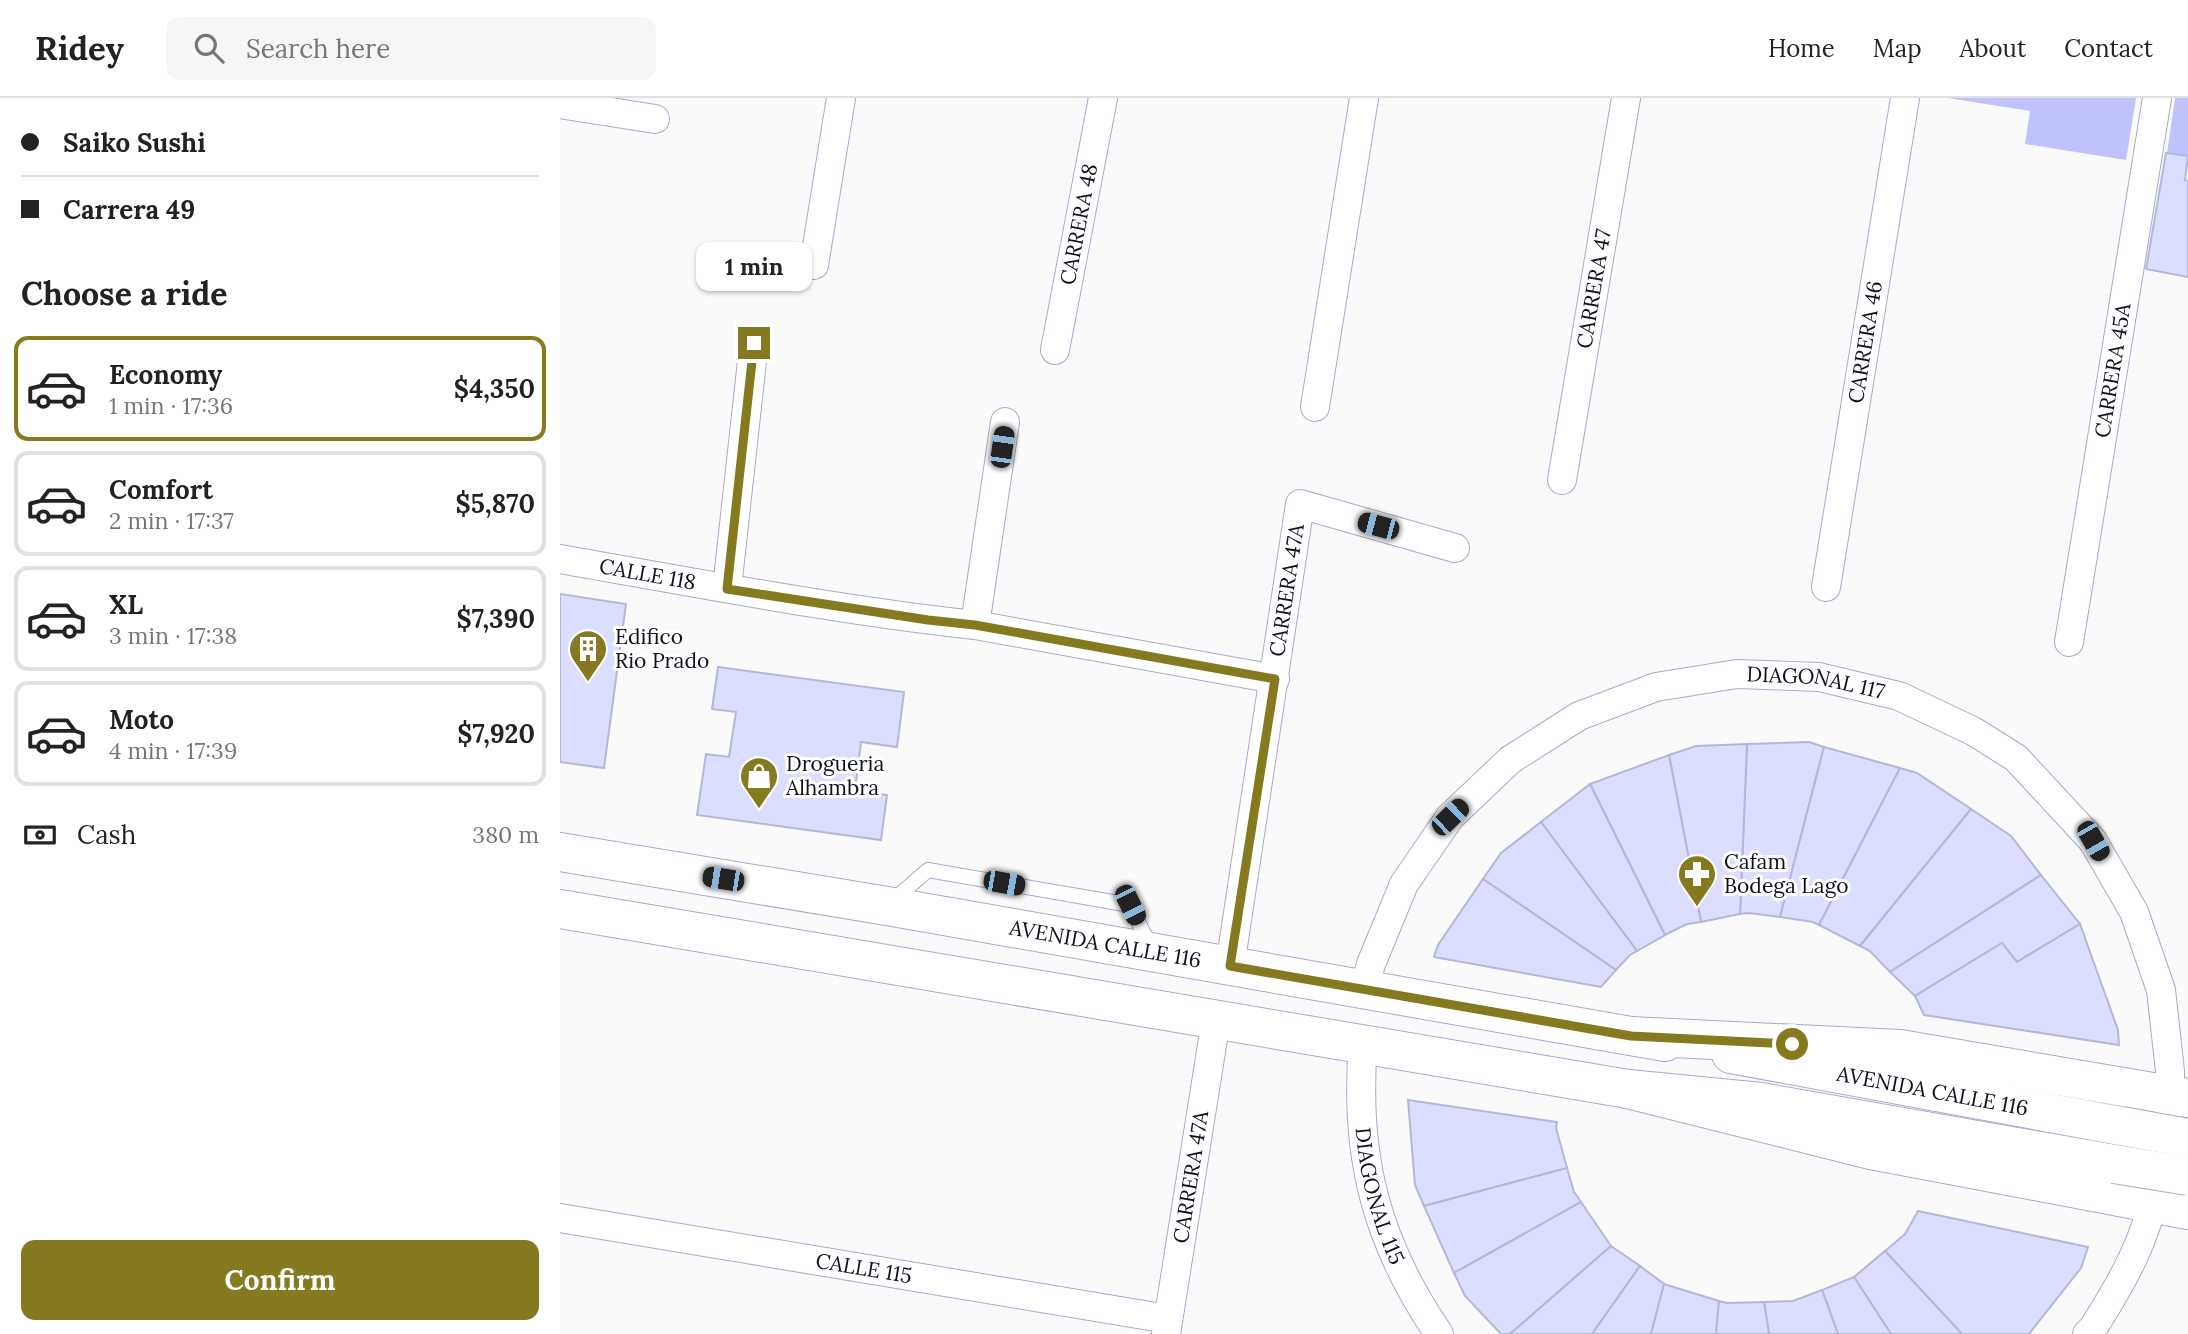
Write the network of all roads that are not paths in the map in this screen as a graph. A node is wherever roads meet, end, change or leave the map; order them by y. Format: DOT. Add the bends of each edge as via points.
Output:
graph roads {
  1 [pos="841,98"];
  2 [pos="1103,98"];
  3 [pos="1364,98"];
  4 [pos="1626,98"];
  5 [pos="1905,98"];
  6 [pos="2157,98"];
  7 [pos="560,104"];
  8 [pos="655,120"];
  9 [pos="814,265"];
  10 [pos="754,343"];
  11 [pos="1055,349"];
  12 [pos="1315,407"];
  13 [pos="1005,422"];
  14 [pos="1562,480"];
  15 [pos="1455,548"];
  16 [pos="560,559"];
  17 [pos="1826,587"];
  18 [pos="727,589"];
  19 [pos="975,625"];
  20 [pos="2069,642"];
  21 [pos="1275,679"];
  22 [pos="560,852"];
  23 [pos="560,909"];
  24 [pos="1230,966"];
  25 [pos="1364,989"];
  26 [pos="1216,1020"];
  27 [pos="1631,1036"];
  28 [pos="1363,1044"];
  29 [pos="1628,1088"];
  30 [pos="2179,1097"];
  31 [pos="2188,1138"];
  32 [pos="2188,1176"];
  33 [pos="2171,1206"];
  34 [pos="560,1218"];
  35 [pos="1167,1327"];
  36 [pos="1439,1334"];
  37 [pos="2087,1334"];
  1 -- 9 [label="street"];
  2 -- 11 [label="street, CARRERA 48"];
  3 -- 12 [label="street"];
  4 -- 14 [label="street, CARRERA 47"];
  5 -- 17 [label="street, CARRERA 46"];
  6 -- 20 [label="street, CARRERA 45A"];
  7 -- 8 [label="street"];
  10 -- 18 [label="street"];
  13 -- 19 [label="street"];
  15 -- 21 [label="street, CARRERA 47A" via="1300,504"];
  16 -- 18 [label="street, CALLE 118"];
  18 -- 19 [label="street, CALLE 118"];
  19 -- 21 [label="street, CALLE 118"];
  21 -- 24 [label="street, CARRERA 47A"];
  22 -- 24 [label="main road, AVENIDA CALLE 116"];
  23 -- 26 [label="main road, AVENIDA CALLE 116"];
  24 -- 25 [label="main road, AVENIDA CALLE 116"];
  25 -- 27 [label="main road, AVENIDA CALLE 116"];
  25 -- 30 [label="street, DIAGONAL 117" via="1404,884 1450,817 1510,760 1579,716 1656,687 1737,674 1819,677 1899,696 1973,731 2016,758 2093,841 2134,912 2161,989 2171,1071"];
  26 -- 28 [label="main road, AVENIDA CALLE 116"];
  26 -- 35 [label="street, CARRERA 47A"];
  27 -- 30 [label="main road" via="1900,1049"];
  27 -- 31 [label="main road, AVENIDA CALLE 116, bridge"];
  28 -- 29 [label="main road, AVENIDA CALLE 116"];
  28 -- 36 [label="street, DIAGONAL 115" via="1361,1121 1378,1215 1401,1271"];
  29 -- 32 [label="main road, AVENIDA CALLE 116, bridge" via="1761,1102"];
  29 -- 33 [label="main road" via="1871,1150"];
  30 -- 33 [label="street"];
  33 -- 37 [label="street" via="2144,1233 2122,1282"];
  34 -- 35 [label="street, CALLE 115"];
}
